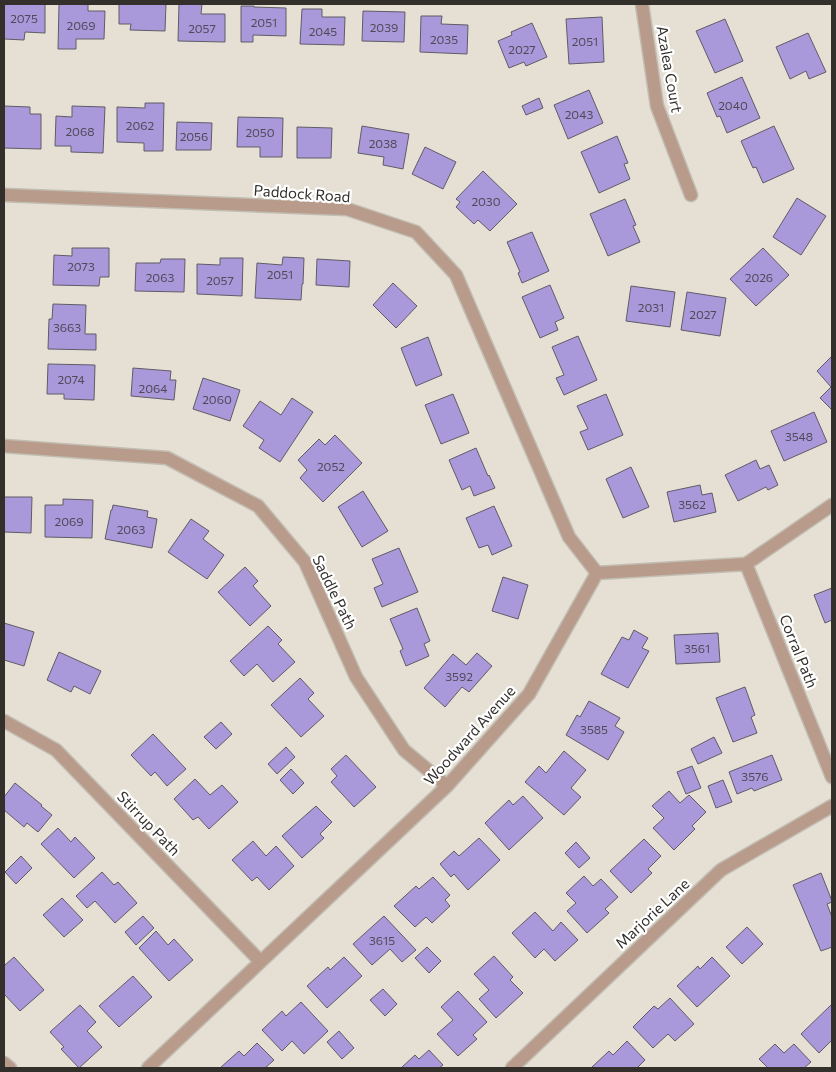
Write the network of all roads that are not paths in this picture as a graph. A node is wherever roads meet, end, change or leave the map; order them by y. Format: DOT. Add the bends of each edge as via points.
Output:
graph roads {
  1 [pos="642,4"];
  2 [pos="4,195"];
  3 [pos="690,195"];
  4 [pos="4,446"];
  5 [pos="832,505"];
  6 [pos="746,564"];
  7 [pos="597,573"];
  8 [pos="4,721"];
  9 [pos="832,777"];
  10 [pos="446,786"];
  11 [pos="832,806"];
  12 [pos="260,961"];
  13 [pos="4,1063"];
  14 [pos="10,1068"];
  15 [pos="148,1068"];
  16 [pos="512,1068"];
  1 -- 3 [label="street, Azalea Court" via="657,106"];
  2 -- 7 [label="street, Paddock Road" via="347,209 416,232 456,276 568,536"];
  4 -- 10 [label="street, Saddle Path" via="167,458 258,506 305,562 356,677 404,750"];
  5 -- 6 [label="street"];
  6 -- 7 [label="street"];
  6 -- 9 [label="street, Corral Path"];
  7 -- 10 [label="street, Woodward Avenue" via="529,694"];
  8 -- 12 [label="street, Stirrup Path" via="56,750"];
  10 -- 12 [label="street, Woodward Avenue"];
  11 -- 16 [label="street, Marjorie Lane" via="721,870"];
  12 -- 15 [label="street, Woodward Avenue"];
  13 -- 14 [label="street"];
}
